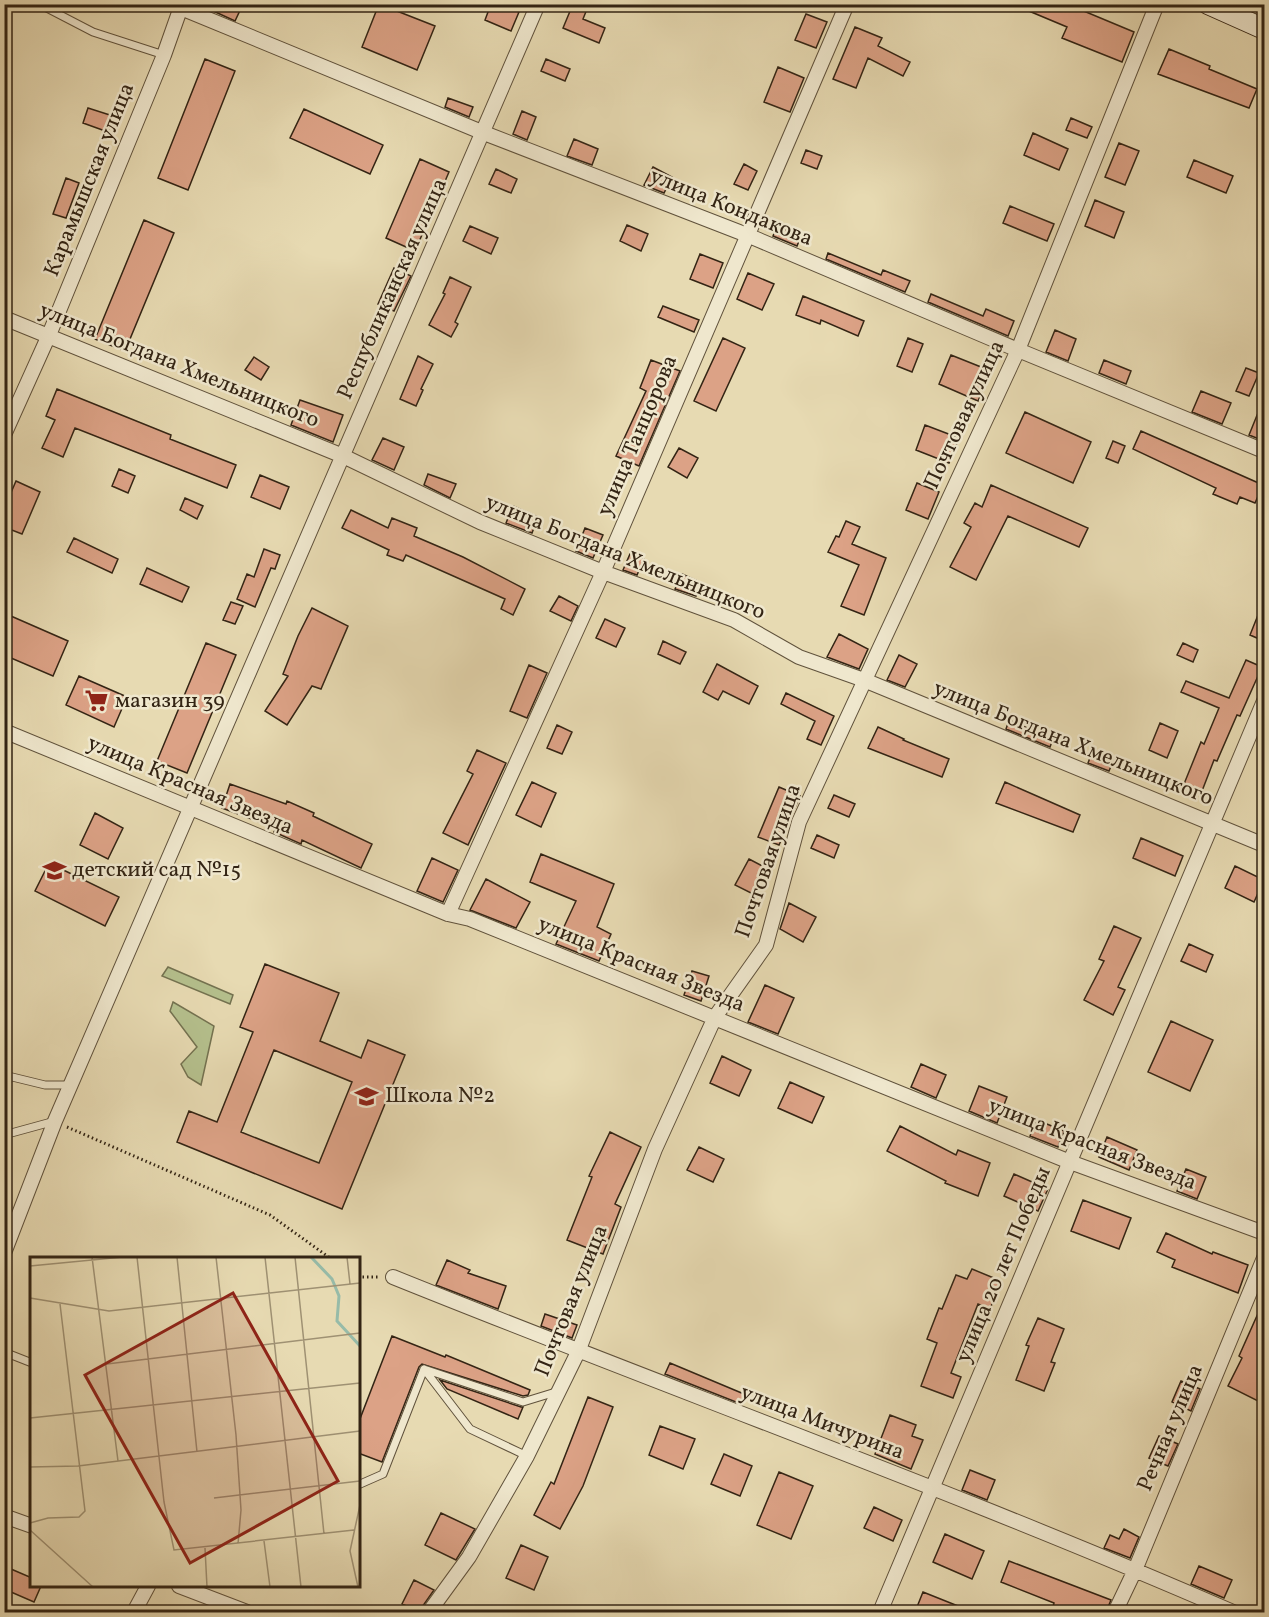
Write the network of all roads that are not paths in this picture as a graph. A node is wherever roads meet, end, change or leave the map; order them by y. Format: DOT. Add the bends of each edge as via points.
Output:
graph roads {
  1 [pos="39,4"];
  2 [pos="538,4"];
  3 [pos="847,4"];
  4 [pos="1157,4"];
  5 [pos="1208,4"];
  6 [pos="181,6"];
  7 [pos="1264,29"];
  8 [pos="164,55"];
  9 [pos="484,133"];
  10 [pos="747,235"];
  11 [pos="4,318"];
  12 [pos="49,335"];
  13 [pos="1018,350"];
  14 [pos="4,435"];
  15 [pos="1264,451"];
  16 [pos="343,456"];
  17 [pos="603,572"];
  18 [pos="864,680"];
  19 [pos="1264,701"];
  20 [pos="4,731"];
  21 [pos="190,809"];
  22 [pos="1213,824"];
  23 [pos="1264,845"];
  24 [pos="448,914"];
  25 [pos="715,1017"];
  26 [pos="4,1075"];
  27 [pos="71,1085"];
  28 [pos="55,1121"];
  29 [pos="4,1135"];
  30 [pos="1070,1162"];
  31 [pos="1264,1233"];
  32 [pos="4,1253"];
  33 [pos="1264,1258"];
  34 [pos="393,1277"];
  35 [pos="4,1352"];
  36 [pos="578,1352"];
  37 [pos="30,1362"];
  38 [pos="424,1369"];
  39 [pos="559,1391"];
  40 [pos="527,1456"];
  41 [pos="360,1484"];
  42 [pos="932,1488"];
  43 [pos="4,1516"];
  44 [pos="30,1525"];
  45 [pos="1135,1570"];
  46 [pos="148,1587"];
  47 [pos="182,1587"];
  48 [pos="135,1612"];
  49 [pos="247,1612"];
  50 [pos="429,1612"];
  51 [pos="880,1612"];
  52 [pos="1115,1612"];
  53 [pos="1233,1612"];
  1 -- 8 [label="lane" via="93,32"];
  2 -- 9 [label="street, Республиканская улица"];
  3 -- 10 [label="street, улица Танцорова"];
  4 -- 13 [label="street, Почтовая улица"];
  5 -- 7 [label="street"];
  6 -- 8 [label="street, Карамышская улица"];
  6 -- 9 [label="street, улица Кондакова"];
  8 -- 12 [label="street, Карамышская улица"];
  9 -- 10 [label="street, улица Кондакова"];
  9 -- 16 [label="street, Республиканская улица"];
  10 -- 13 [label="street, улица Кондакова"];
  10 -- 17 [label="street, улица Танцорова"];
  11 -- 12 [label="street, улица Богдана Хмельницкого"];
  12 -- 14 [label="street, Карамышская улица"];
  12 -- 16 [label="street, улица Богдана Хмельницкого"];
  13 -- 15 [label="street, улица Кондакова"];
  13 -- 18 [label="street, Почтовая улица"];
  16 -- 17 [label="street, улица Богдана Хмельницкого" via="480,522"];
  16 -- 21 [label="street, Республиканская улица"];
  17 -- 18 [label="street, улица Богдана Хмельницкого" via="734,620 799,657"];
  17 -- 24 [label="street, улица Танцорова"];
  18 -- 22 [label="street, улица Богдана Хмельницкого"];
  18 -- 25 [label="street, Почтовая улица" via="799,822 766,945"];
  19 -- 22 [label="street, улица 20 лет Победы"];
  20 -- 21 [label="street, улица Красная Звезда"];
  21 -- 24 [label="street, улица Красная Звезда"];
  21 -- 27 [label="street, Республиканская улица"];
  22 -- 23 [label="street, улица Богдана Хмельницкого"];
  22 -- 30 [label="street, улица 20 лет Победы"];
  24 -- 25 [label="street, улица Красная Звезда" via="470,919"];
  25 -- 30 [label="street, улица Красная Звезда"];
  25 -- 36 [label="street, Почтовая улица" via="655,1149"];
  26 -- 27 [label="lane" via="45,1085"];
  27 -- 28 [label="street, Республиканская улица"];
  28 -- 29 [label="lane"];
  28 -- 32 [label="street, Республиканская улица"];
  30 -- 31 [label="street, улица Красная Звезда"];
  30 -- 42 [label="street, улица 20 лет Победы"];
  33 -- 45 [label="street, Речная улица"];
  34 -- 36 [label="street, улица Мичурина"];
  35 -- 37 [label="lane"];
  36 -- 39 [label="street, Почтовая улица"];
  36 -- 42 [label="street, улица Мичурина"];
  38 -- 39 [label="lane" via="523,1402"];
  38 -- 40 [label="lane" via="470,1429"];
  38 -- 41 [label="lane" via="383,1474"];
  39 -- 40 [label="street, Почтовая улица"];
  40 -- 50 [label="street, Почтовая улица" via="469,1557"];
  42 -- 45 [label="street, улица Мичурина"];
  42 -- 51 [label="street, улица 20 лет Победы"];
  43 -- 44 [label="street"];
  45 -- 52 [label="street, Речная улица"];
  45 -- 53 [label="street, улица Мичурина"];
  46 -- 48 [label="street"];
  47 -- 49 [label="street"];
}
